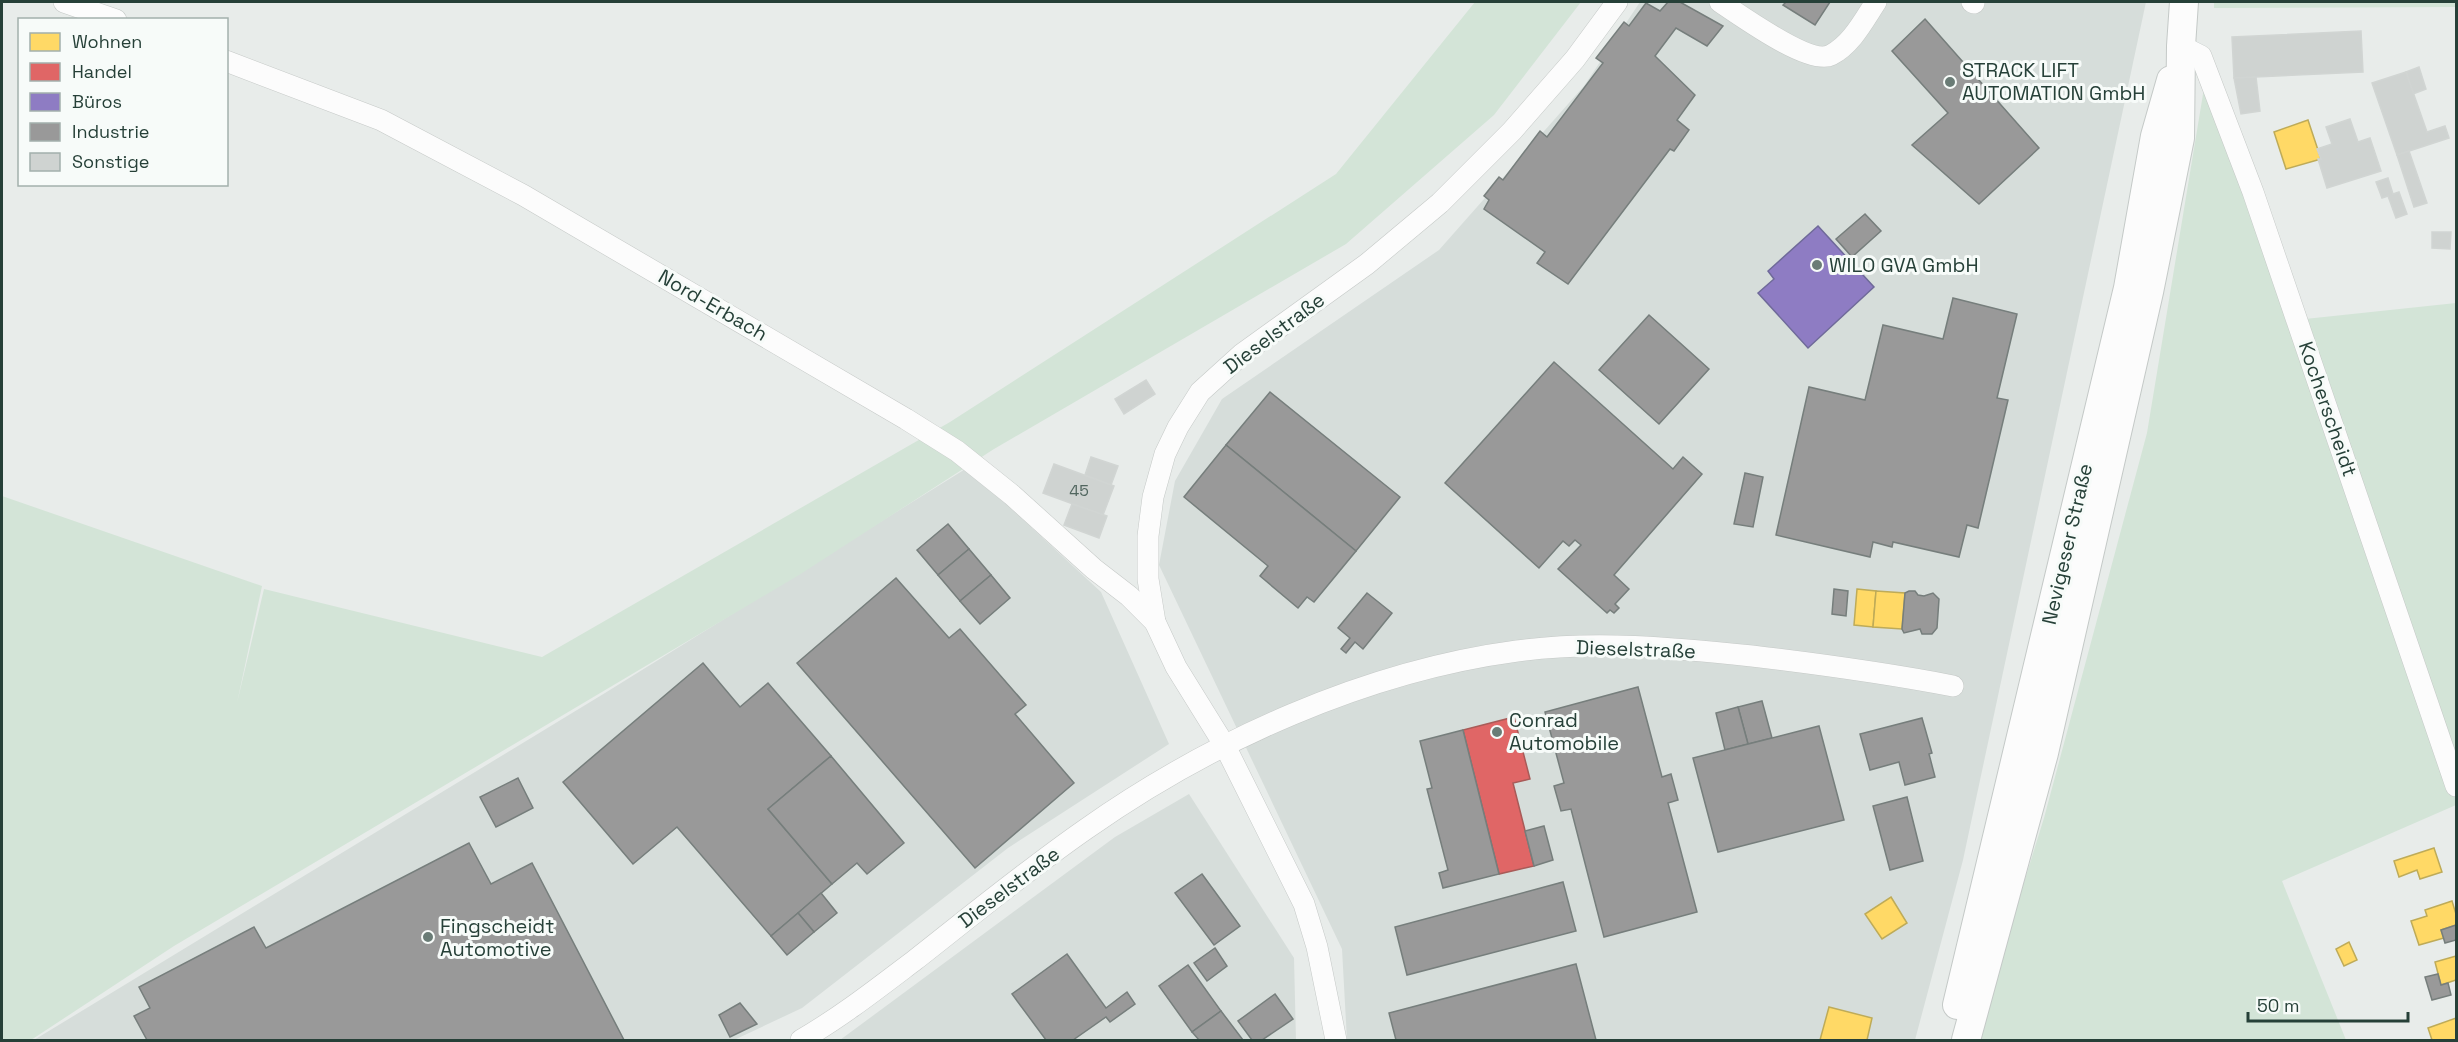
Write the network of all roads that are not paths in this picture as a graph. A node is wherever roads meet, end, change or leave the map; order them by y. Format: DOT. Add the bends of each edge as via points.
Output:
graph roads {
  1 [pos="64,2"];
  2 [pos="1617,2"];
  3 [pos="1720,2"];
  4 [pos="1876,2"];
  5 [pos="2184,2"];
  6 [pos="110,18"];
  7 [pos="2181,46"];
  8 [pos="228,62"];
  9 [pos="1155,622"];
  10 [pos="1953,686"];
  11 [pos="1225,746"];
  12 [pos="2457,786"];
  13 [pos="801,1041"];
  14 [pos="1336,1041"];
  15 [pos="1949,1041"];
  16 [pos="1966,1041"];
  1 -- 6 [label="street"];
  2 -- 9 [label="street, Dieselstraße" via="1575,59 1512,131 1440,203 1368,264 1242,354 1200,392 1165,454 1153,497 1148,568"];
  3 -- 4 [label="street" via="1820,58 1846,44"];
  5 -- 7 [label="main road, Nevigeser Straße"];
  7 -- 12 [label="street, Kocherscheidt" via="2201,56 2253,192"];
  7 -- 15 [label="main road, Nevigeser Straße" via="2155,136 2128,288"];
  7 -- 16 [label="main road, Nevigeser Straße" via="2180,138 2149,292 2044,753"];
  8 -- 9 [label="street, Nord-Erbach" via="391,125 533,201 906,419 957,451 1012,495"];
  9 -- 11 [label="street, Dieselstraße" via="1176,667"];
  10 -- 11 [label="street, Dieselstraße" via="1877,671 1697,650 1588,645 1518,650 1371,684"];
  11 -- 13 [label="street, Dieselstraße" via="1088,827 860,1002"];
  11 -- 14 [label="street, Dieselstraße" via="1304,904"];
}
